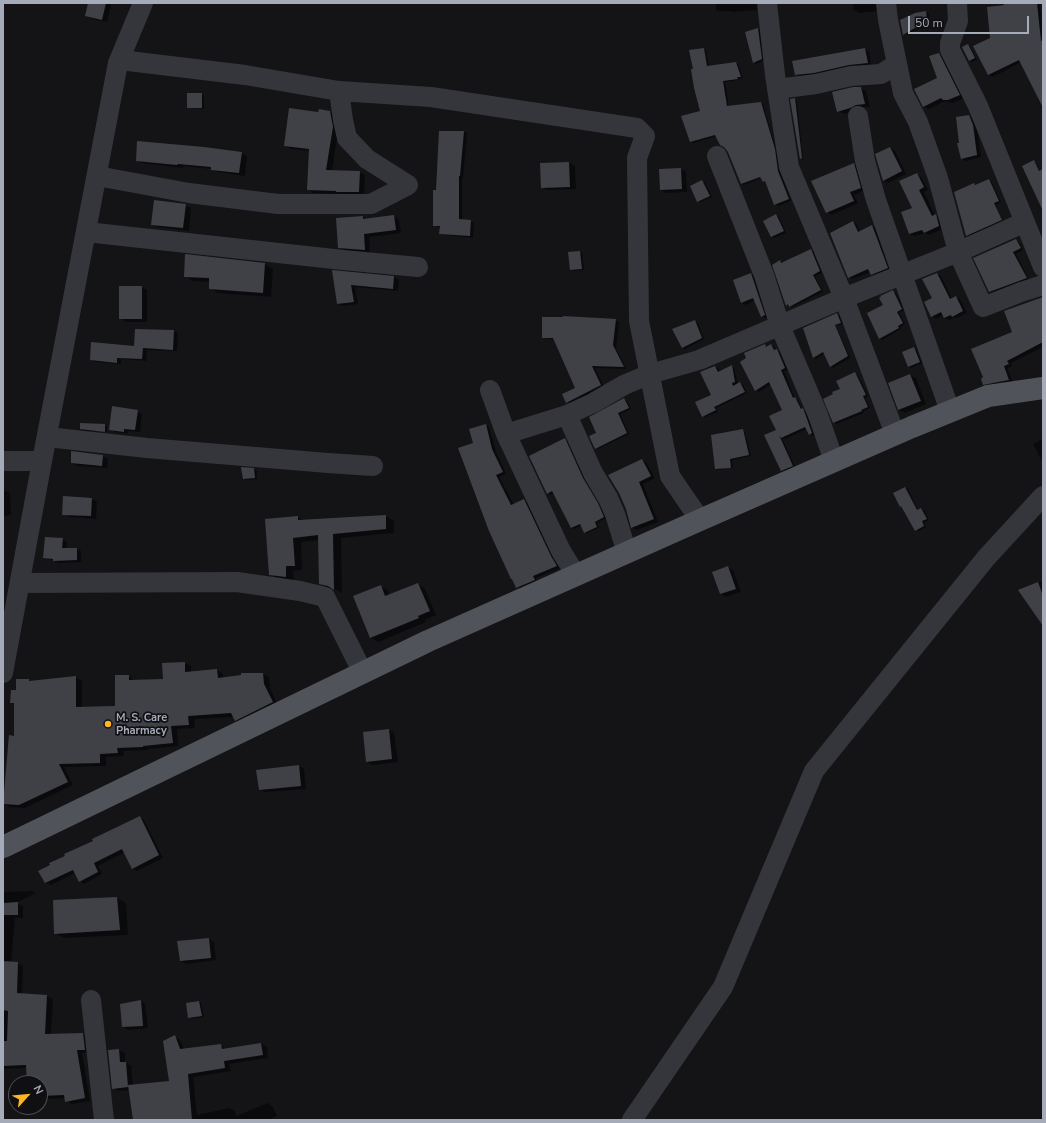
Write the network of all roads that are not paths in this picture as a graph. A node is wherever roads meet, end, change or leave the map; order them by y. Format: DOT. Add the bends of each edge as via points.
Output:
graph roads {
  1 [pos="143,3"];
  2 [pos="767,3"];
  3 [pos="886,3"];
  4 [pos="957,3"];
  5 [pos="120,60"];
  6 [pos="897,64"];
  7 [pos="777,89"];
  8 [pos="339,91"];
  9 [pos="858,116"];
  10 [pos="717,156"];
  11 [pos="97,176"];
  12 [pos="1025,222"];
  13 [pos="86,232"];
  14 [pos="958,252"];
  15 [pos="418,267"];
  16 [pos="1043,267"];
  17 [pos="902,275"];
  18 [pos="1043,285"];
  19 [pos="844,298"];
  20 [pos="780,326"];
  21 [pos="650,374"];
  22 [pos="1043,388"];
  23 [pos="490,390"];
  24 [pos="950,411"];
  25 [pos="567,415"];
  26 [pos="506,434"];
  27 [pos="895,434"];
  28 [pos="47,436"];
  29 [pos="3,460"];
  30 [pos="42,461"];
  31 [pos="834,461"];
  32 [pos="373,466"];
  33 [pos="1043,496"];
  34 [pos="700,520"];
  35 [pos="626,553"];
  36 [pos="576,575"];
  37 [pos="20,583"];
  38 [pos="3,673"];
  39 [pos="363,673"];
  40 [pos="3,847"];
  41 [pos="91,1000"];
  42 [pos="104,1120"];
  43 [pos="632,1120"];
  1 -- 5 [label="street"];
  2 -- 7 [label="street"];
  3 -- 6 [label="street"];
  4 -- 12 [label="street" via="958,21 950,50 978,106"];
  5 -- 8 [label="street" via="245,75"];
  5 -- 11 [label="street"];
  6 -- 7 [label="street" via="881,74 851,76"];
  6 -- 14 [label="street" via="903,93 918,122 938,178"];
  7 -- 19 [label="street" via="789,167"];
  8 -- 11 [label="street" via="347,138 368,159 408,185 371,204 278,204 189,193"];
  8 -- 21 [label="street" via="431,97 637,128 645,136 637,158 639,321"];
  9 -- 17 [label="street" via="865,161"];
  10 -- 20 [label="street" via="764,275"];
  11 -- 13 [label="street"];
  12 -- 14 [label="street"];
  12 -- 16 [label="street"];
  13 -- 15 [label="street"];
  13 -- 28 [label="street"];
  14 -- 17 [label="street"];
  14 -- 18 [label="street" via="983,307"];
  17 -- 19 [label="street"];
  17 -- 24 [label="street"];
  19 -- 20 [label="street"];
  19 -- 27 [label="street"];
  20 -- 21 [label="street" via="699,360"];
  20 -- 31 [label="street" via="818,415"];
  21 -- 25 [label="street"];
  21 -- 34 [label="street" via="670,476"];
  22 -- 24 [label="main road" via="988,396"];
  23 -- 26 [label="street"];
  24 -- 27 [label="main road"];
  25 -- 26 [label="street"];
  25 -- 35 [label="street" via="615,514"];
  26 -- 36 [label="street" via="561,551"];
  27 -- 31 [label="main road"];
  28 -- 30 [label="street"];
  28 -- 32 [label="street" via="163,449"];
  29 -- 30 [label="street"];
  30 -- 37 [label="street"];
  31 -- 34 [label="main road"];
  33 -- 43 [label="street" via="986,558 814,771 723,987"];
  34 -- 35 [label="main road"];
  35 -- 36 [label="main road"];
  36 -- 39 [label="main road"];
  37 -- 38 [label="street"];
  37 -- 39 [label="street" via="237,582 325,597"];
  39 -- 40 [label="main road"];
  41 -- 42 [label="street"];
}
